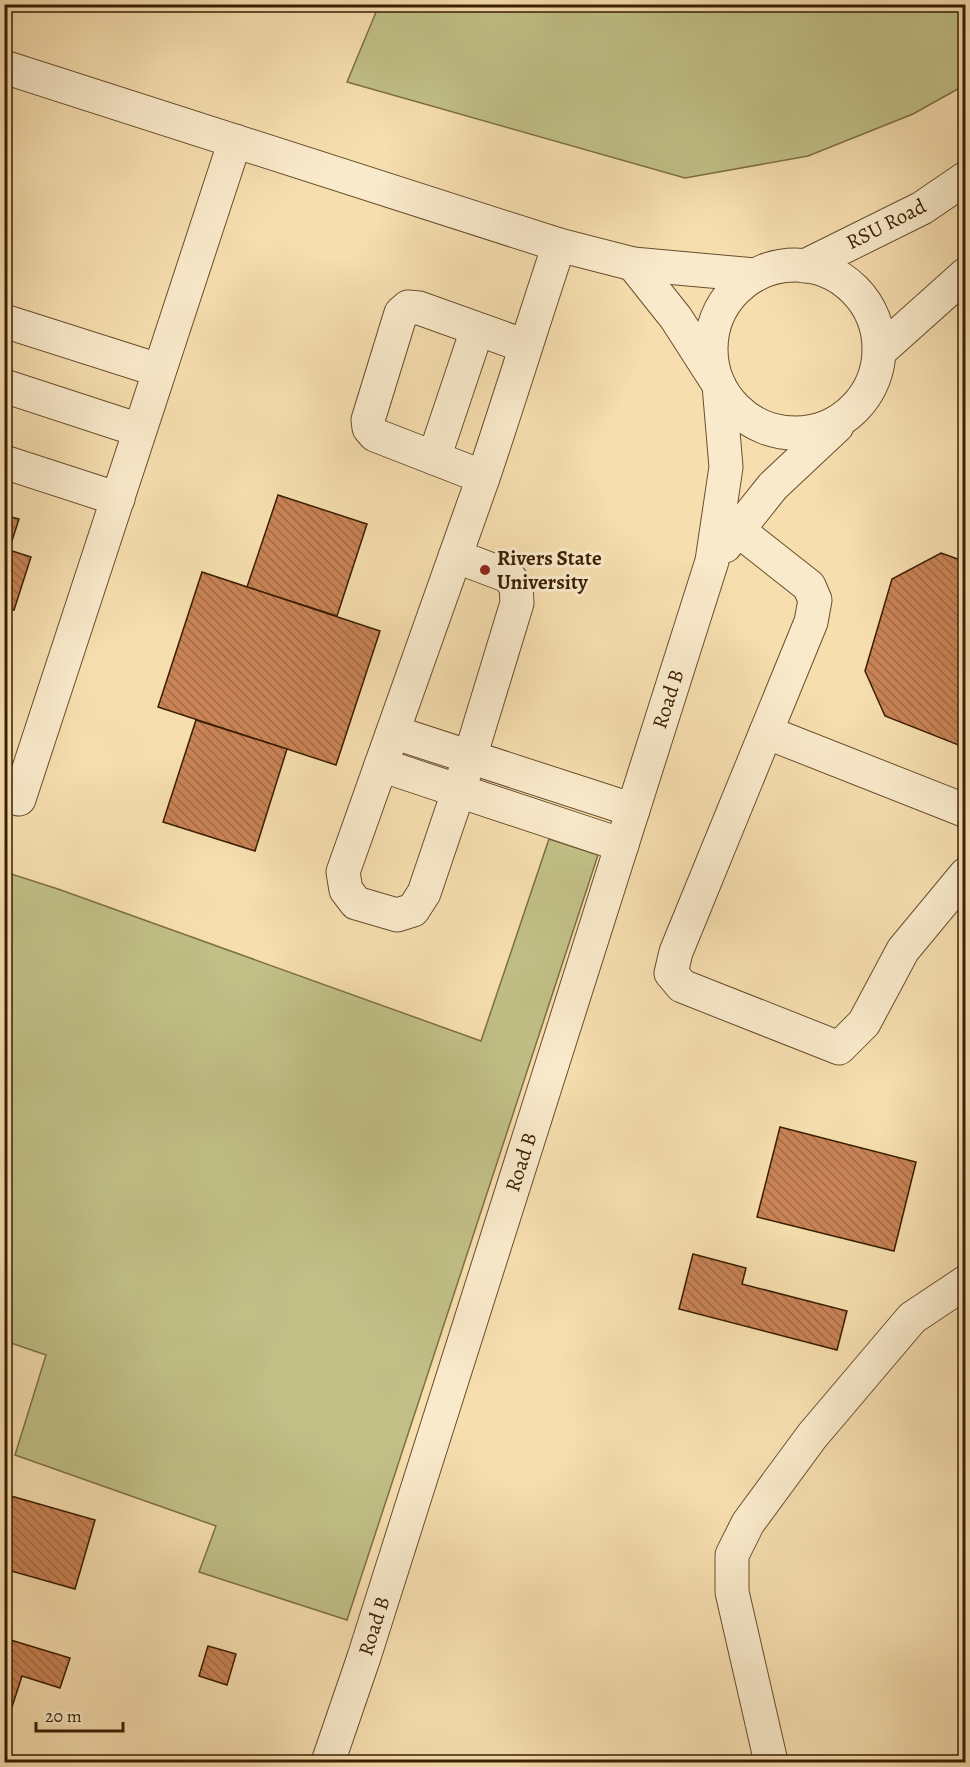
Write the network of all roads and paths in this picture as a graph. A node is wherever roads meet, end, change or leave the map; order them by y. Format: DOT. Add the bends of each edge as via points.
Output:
graph roads {
  1 [pos="4,67"];
  2 [pos="235,141"];
  3 [pos="966,178"];
  4 [pos="559,245"];
  5 [pos="633,264"];
  6 [pos="805,266"];
  7 [pos="966,274"];
  8 [pos="755,275"];
  9 [pos="4,321"];
  10 [pos="477,330"];
  11 [pos="525,346"];
  12 [pos="880,351"];
  13 [pos="158,370"];
  14 [pos="719,385"];
  15 [pos="4,386"];
  16 [pos="847,416"];
  17 [pos="139,430"];
  18 [pos="434,458"];
  19 [pos="4,462"];
  20 [pos="483,477"];
  21 [pos="118,499"];
  22 [pos="738,530"];
  23 [pos="455,556"];
  24 [pos="712,561"];
  25 [pos="393,732"];
  26 [pos="766,732"];
  27 [pos="470,757"];
  28 [pos="381,765"];
  29 [pos="457,791"];
  30 [pos="19,799"];
  31 [pos="633,810"];
  32 [pos="966,811"];
  33 [pos="622,845"];
  34 [pos="966,874"];
  35 [pos="966,1282"];
  36 [pos="328,1762"];
  37 [pos="771,1762"];
  1 -- 2 [label="street"];
  2 -- 4 [label="street"];
  2 -- 13 [label="street"];
  3 -- 6 [label="street, RSU Road" via="922,208"];
  4 -- 5 [label="street"];
  4 -- 11 [label="street"];
  5 -- 8 [label="street"];
  5 -- 14 [label="street" via="676,318"];
  6 -- 8 [label="street" via="779,267"];
  6 -- 12 [label="street" via="829,273 850,286 867,304 877,327"];
  7 -- 12 [label="street"];
  8 -- 14 [label="street" via="735,290 720,311 712,335 712,360"];
  9 -- 13 [label="street"];
  10 -- 11 [label="street"];
  10 -- 18 [label="street"];
  10 -- 18 [label="street" via="419,308 408,307 401,313 368,420 369,428 375,435"];
  11 -- 20 [label="street"];
  12 -- 16 [label="street" via="871,388"];
  13 -- 17 [label="street"];
  14 -- 16 [label="street" via="733,405 752,421 775,431 800,433 825,428"];
  14 -- 24 [label="street" via="726,467"];
  15 -- 17 [label="street"];
  16 -- 22 [label="street" via="773,486"];
  17 -- 21 [label="street"];
  18 -- 20 [label="street"];
  19 -- 21 [label="street"];
  20 -- 23 [label="street"];
  21 -- 30 [label="street"];
  22 -- 24 [label="street"];
  22 -- 26 [label="street" via="809,586 815,600 811,622"];
  23 -- 25 [label="street"];
  23 -- 27 [label="street" via="508,576 516,586 517,603"];
  24 -- 31 [label="street, Road B"];
  25 -- 27 [label="street"];
  25 -- 28 [label="street"];
  26 -- 32 [label="street"];
  26 -- 34 [label="street" via="676,952 671,973 681,986 839,1048 864,1023 903,950"];
  27 -- 29 [label="street"];
  27 -- 31 [label="street"];
  28 -- 29 [label="street"];
  28 -- 29 [label="street" via="344,872 346,890 356,903 397,915 413,910 424,893"];
  29 -- 33 [label="street"];
  31 -- 33 [label="street, Road B"];
  33 -- 36 [label="street, Road B"];
  35 -- 37 [label="street" via="912,1318 812,1436 754,1515 732,1555 732,1592"];
}
